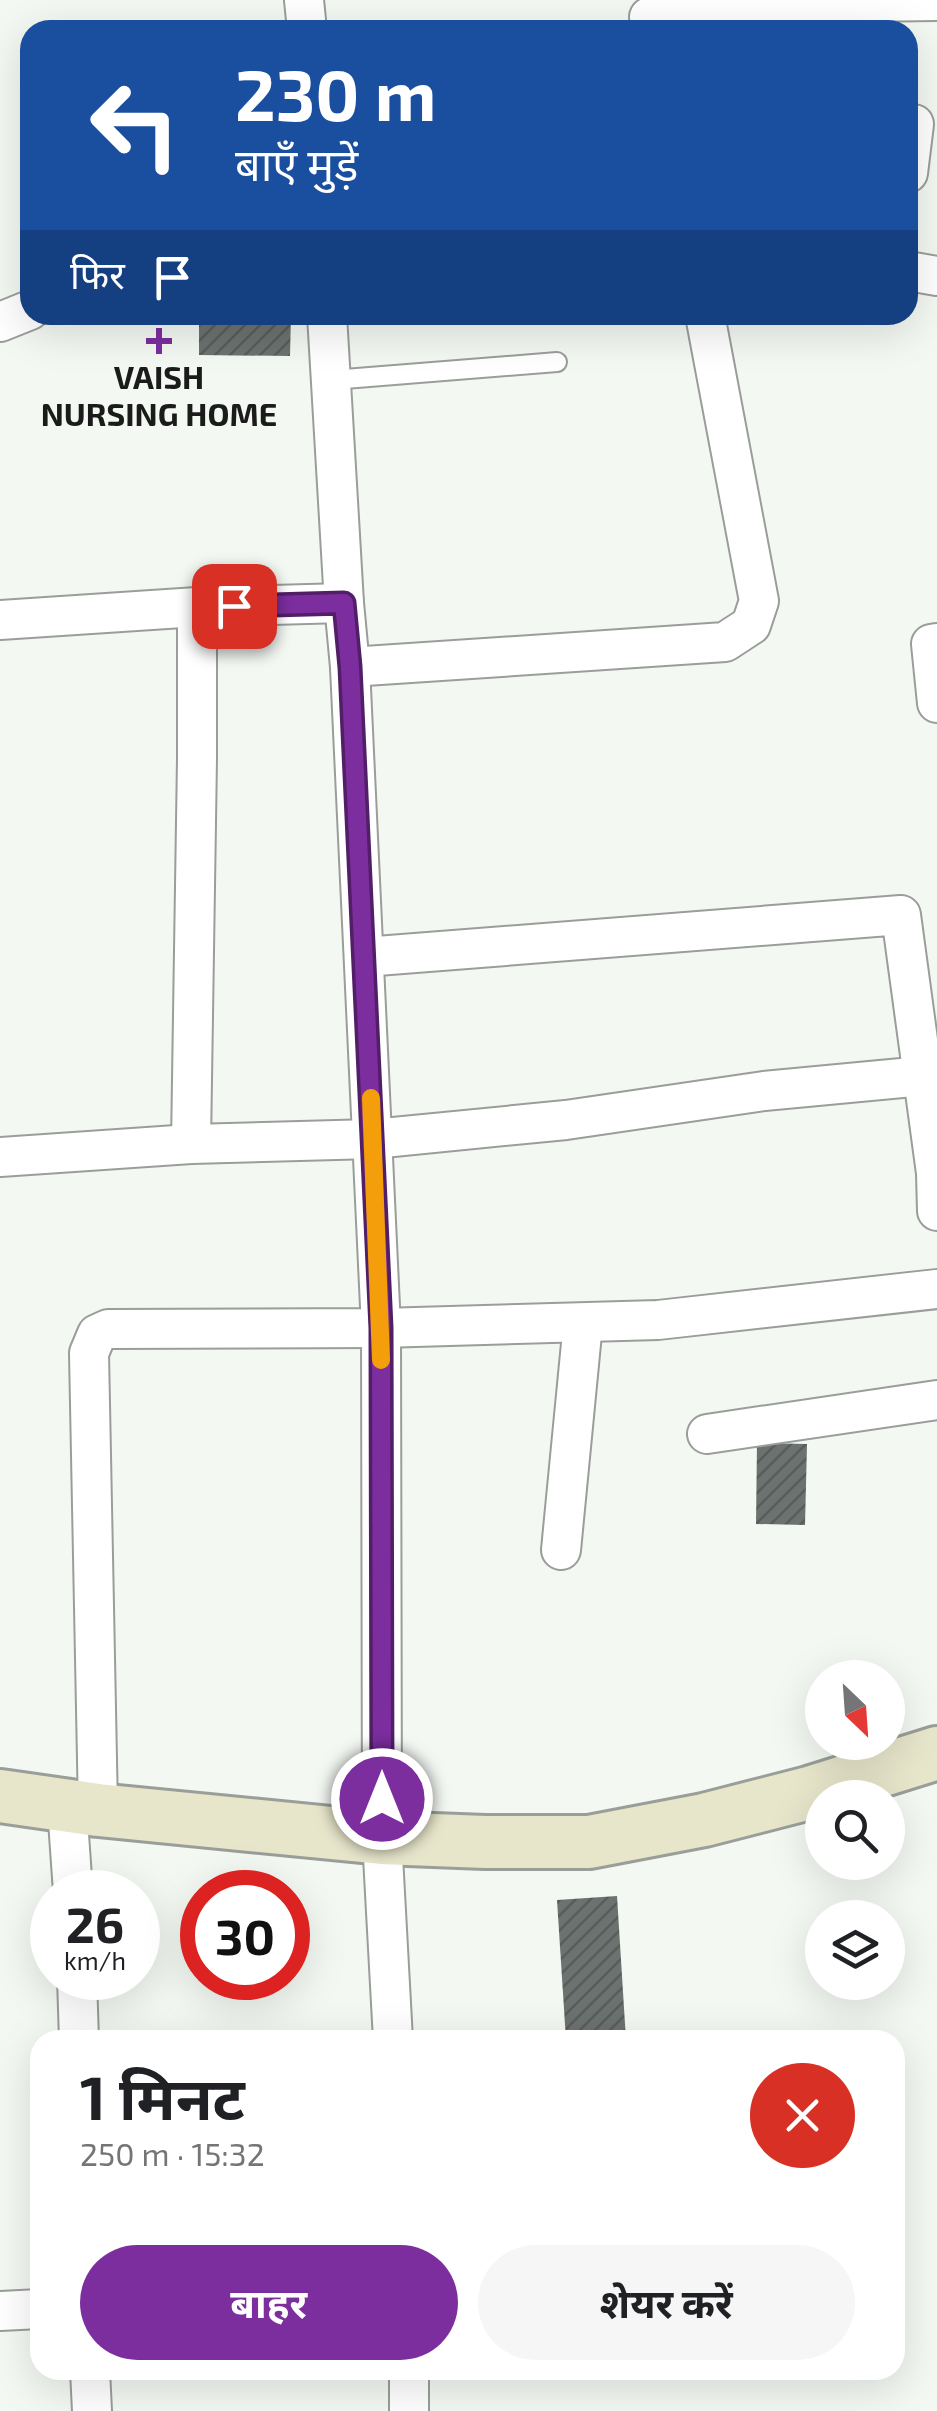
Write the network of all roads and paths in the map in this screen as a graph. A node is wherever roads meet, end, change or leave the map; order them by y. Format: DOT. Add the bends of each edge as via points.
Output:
graph roads {
  1 [pos="937,1"];
  2 [pos="649,16"];
  3 [pos="328,325"];
  4 [pos="707,325"];
  5 [pos="556,362"];
  6 [pos="332,380"];
  7 [pos="344,603"];
  8 [pos="196,608"];
  9 [pos="0,620"];
  10 [pos="937,643"];
  11 [pos="350,667"];
  12 [pos="937,703"];
  13 [pos="364,956"];
  14 [pos="923,1076"];
  15 [pos="372,1139"];
  16 [pos="190,1144"];
  17 [pos="0,1157"];
  18 [pos="936,1173"];
  19 [pos="937,1211"];
  20 [pos="937,1289"];
  21 [pos="583,1323"];
  22 [pos="381,1328"];
  23 [pos="937,1400"];
  24 [pos="707,1434"];
  25 [pos="562,1550"];
  26 [pos="937,1753"];
  27 [pos="0,1796"];
  28 [pos="82,1808"];
  29 [pos="382,1838"];
  30 [pos="75,1870"];
  31 [pos="78,2000"];
  32 [pos="79,2030"];
  33 [pos="392,2030"];
  34 [pos="30,2310"];
  35 [pos="0,2311"];
  36 [pos="90,2380"];
  37 [pos="409,2380"];
  38 [pos="92,2411"];
  39 [pos="409,2411"];
  1 -- 2 [label="street" via="780,2"];
  3 -- 6 [label="street"];
  4 -- 11 [label="street" via="759,601 752,625 725,642"];
  5 -- 6 [label="lane"];
  6 -- 7 [label="street"];
  7 -- 8 [label="street"];
  7 -- 11 [label="street"];
  8 -- 9 [label="street"];
  8 -- 16 [label="street"];
  10 -- 12 [label="street" via="931,644"];
  11 -- 13 [label="street"];
  13 -- 14 [label="street" via="901,915"];
  13 -- 15 [label="street"];
  14 -- 15 [label="street"];
  14 -- 18 [label="street"];
  15 -- 16 [label="street"];
  15 -- 22 [label="street"];
  16 -- 17 [label="street"];
  18 -- 19 [label="street"];
  20 -- 21 [label="street"];
  21 -- 22 [label="street"];
  21 -- 25 [label="street"];
  22 -- 28 [label="street" via="97,1334 89,1353"];
  22 -- 29 [label="street"];
  23 -- 24 [label="street"];
  26 -- 29 [label="street" via="704,1820 589,1842"];
  27 -- 28 [label="street"];
  28 -- 29 [label="street"];
  28 -- 30 [label="street"];
  29 -- 33 [label="street"];
  31 -- 32 [label="street"];
  34 -- 35 [label="street"];
  36 -- 38 [label="street"];
  37 -- 39 [label="street"];
}
